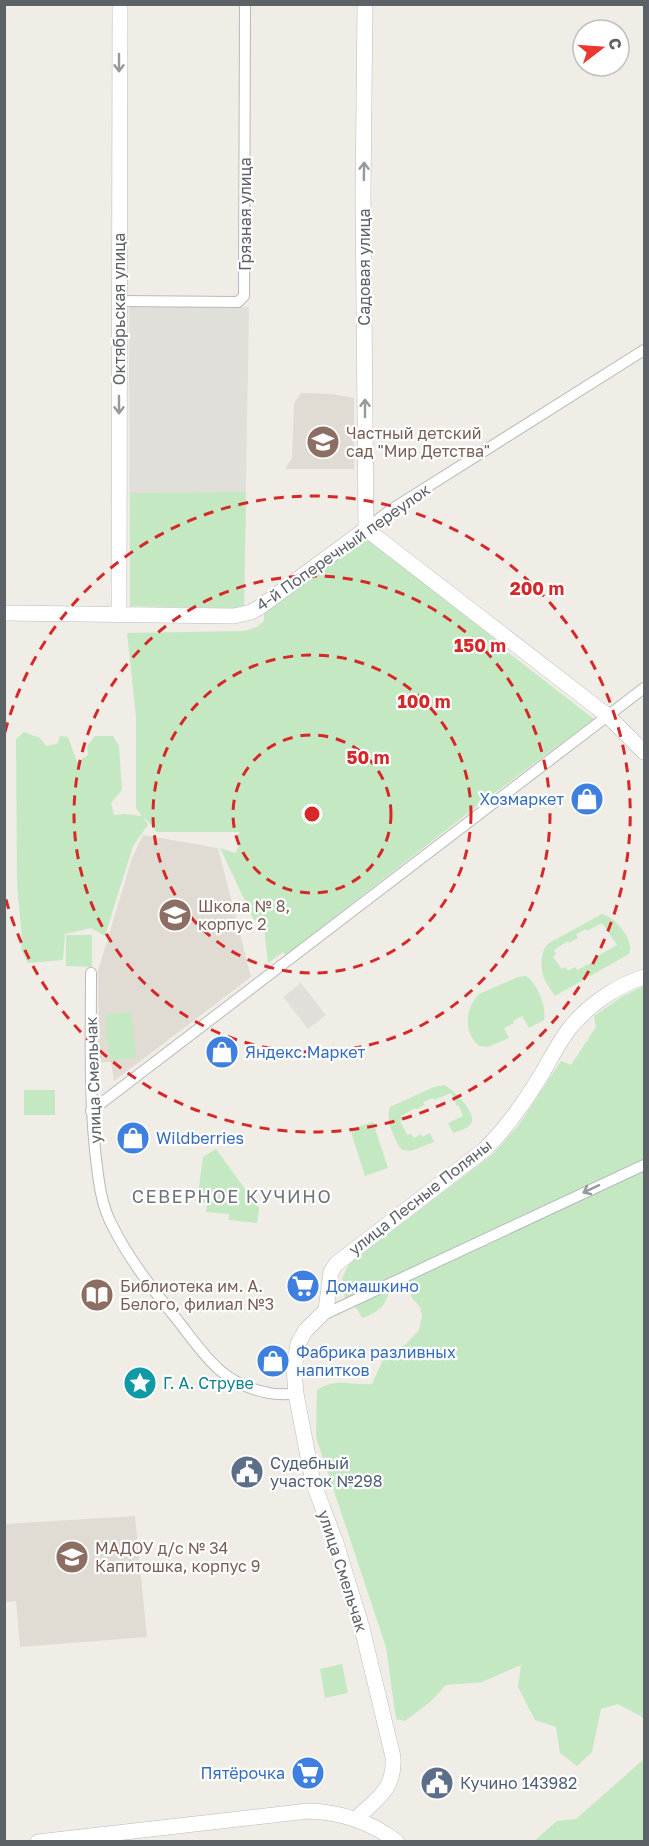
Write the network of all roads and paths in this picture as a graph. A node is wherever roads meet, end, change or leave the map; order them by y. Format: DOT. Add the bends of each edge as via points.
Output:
graph roads {
  1 [pos="120,4"];
  2 [pos="245,4"];
  3 [pos="365,4"];
  4 [pos="119,301"];
  5 [pos="645,350"];
  6 [pos="366,529"];
  7 [pos="4,613"];
  8 [pos="119,615"];
  9 [pos="645,688"];
  10 [pos="608,716"];
  11 [pos="645,752"];
  12 [pos="91,973"];
  13 [pos="645,976"];
  14 [pos="91,1112"];
  15 [pos="645,1164"];
  16 [pos="323,1314"];
  17 [pos="296,1394"];
  18 [pos="356,1819"];
  19 [pos="62,1840"];
  20 [pos="39,1842"];
  21 [pos="397,1842"];
  1 -- 4 [label="street, Октябрьская улица, one-way"];
  2 -- 4 [label="street, Грязная улица" via="244,296 238,302"];
  6 -- 3 [label="street, Садовая улица, one-way"];
  4 -- 8 [label="street, Октябрьская улица, one-way"];
  5 -- 6 [label="street, 4-й Поперечный переулок"];
  6 -- 8 [label="street, 4-й Поперечный переулок" via="251,612 234,616"];
  6 -- 10 [label="street"];
  7 -- 8 [label="street, 4-й Поперечный переулок"];
  9 -- 10 [label="street"];
  10 -- 11 [label="street"];
  10 -- 14 [label="street"];
  12 -- 14 [label="street, улица Смельчак"];
  13 -- 16 [label="street, улица Лесные Поляны" via="611,992 574,1023 528,1095 484,1150 336,1264"];
  14 -- 17 [label="street, улица Смельчак" via="104,1204 111,1224 143,1274 218,1370 270,1394"];
  15 -- 16 [label="street, one-way"];
  16 -- 17 [label="street" via="301,1337 294,1369"];
  17 -- 18 [label="street, улица Смельчак" via="313,1482 362,1628 393,1757 390,1783"];
  18 -- 19 [label="street" via="308,1811"];
  18 -- 21 [label="street"];
  19 -- 20 [label="street"];
}
